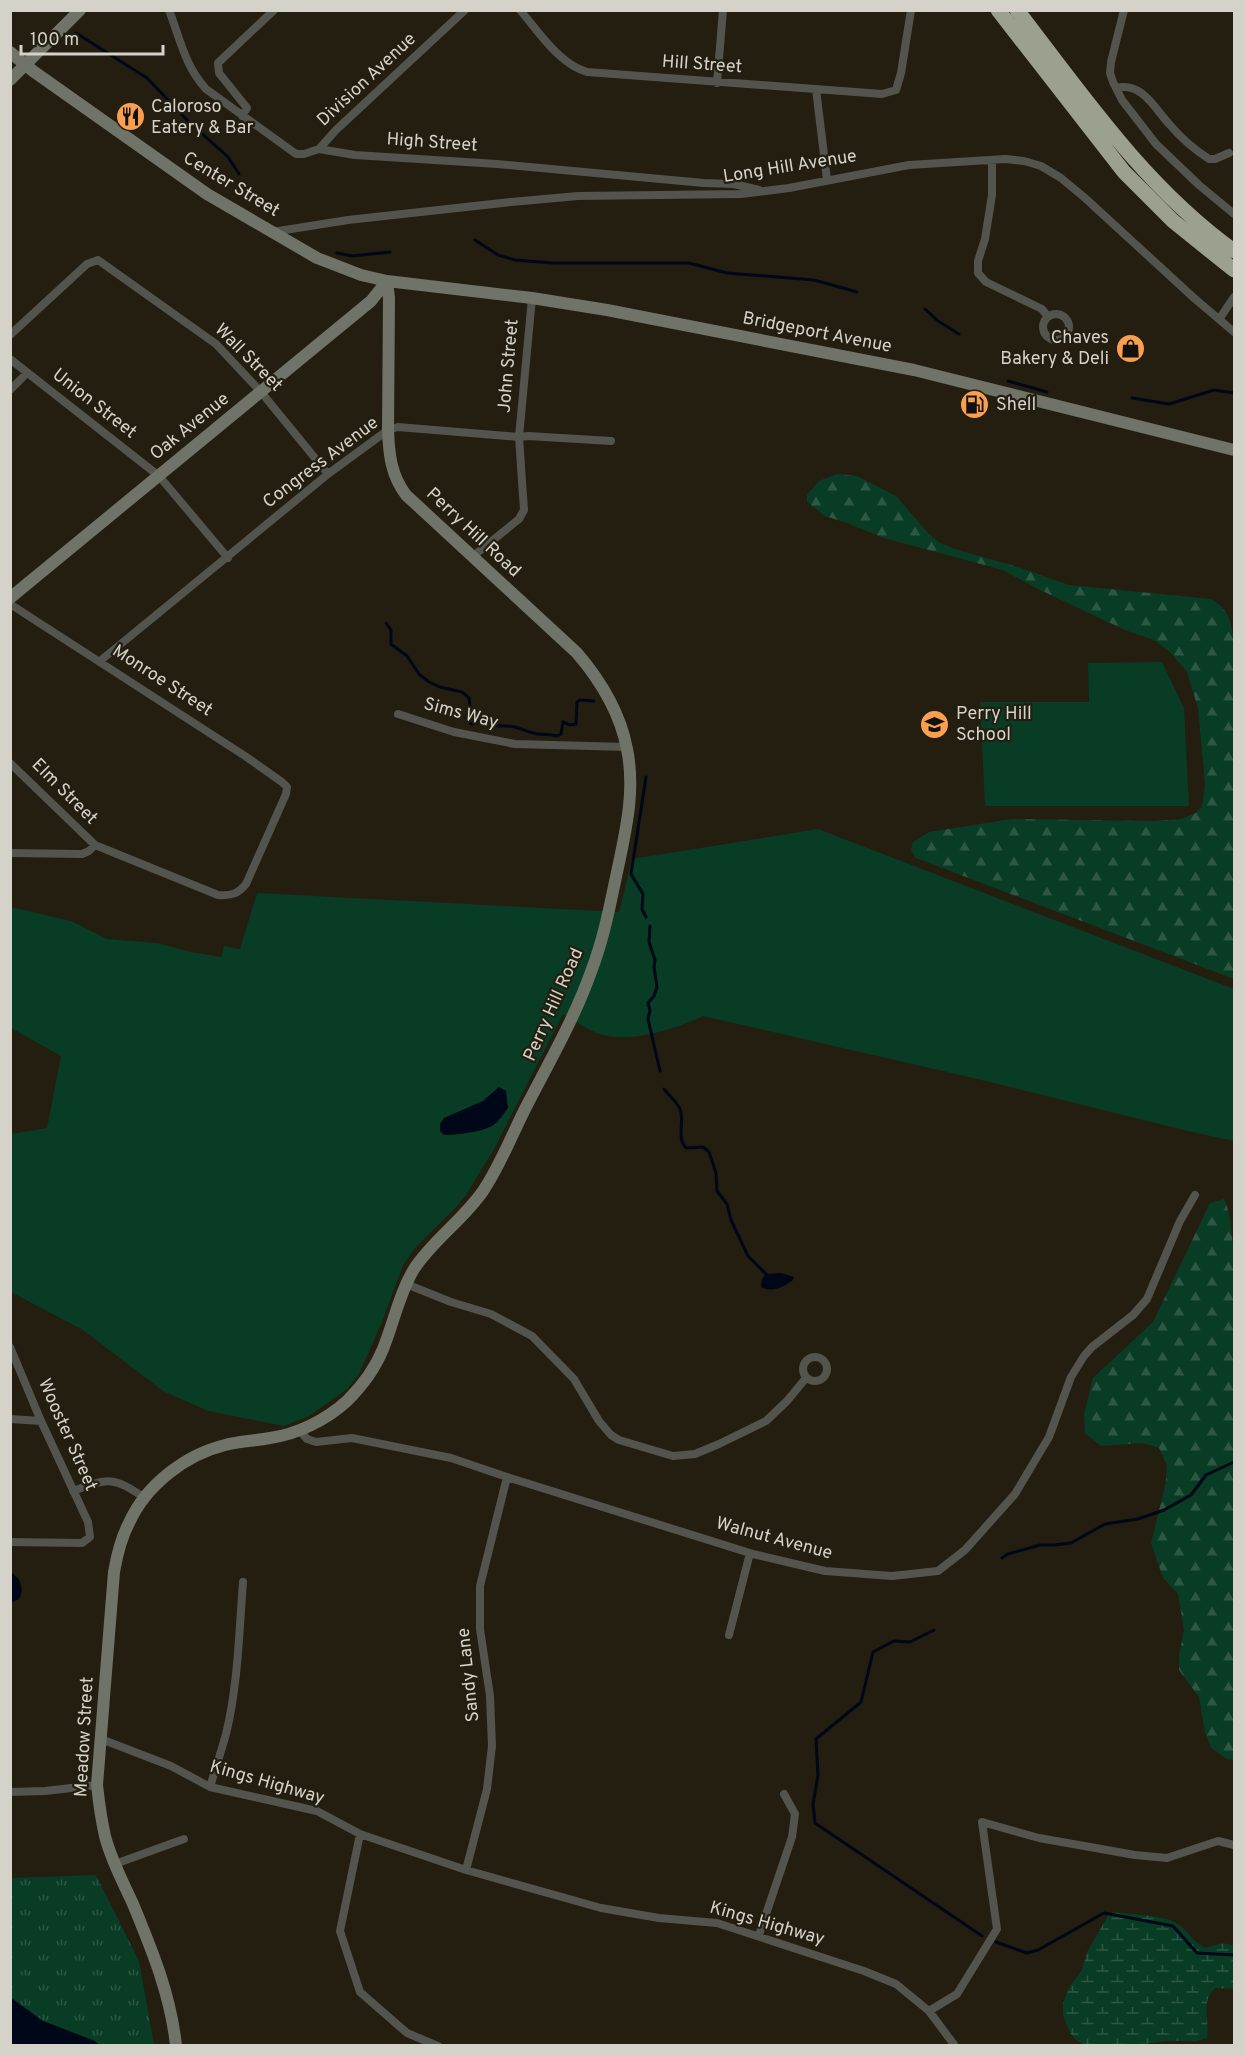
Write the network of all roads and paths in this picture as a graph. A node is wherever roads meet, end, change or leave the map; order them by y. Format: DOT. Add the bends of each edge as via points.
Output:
graph roads {
  1 [pos="80,10"];
  2 [pos="169,10"];
  3 [pos="274,10"];
  4 [pos="465,10"];
  5 [pos="520,10"];
  6 [pos="723,10"];
  7 [pos="911,10"];
  8 [pos="998,10"];
  9 [pos="1017,10"];
  10 [pos="1121,11"];
  11 [pos="10,52"];
  12 [pos="26,66"];
  13 [pos="10,80"];
  14 [pos="717,83"];
  15 [pos="1116,88"];
  16 [pos="816,89"];
  17 [pos="242,116"];
  18 [pos="320,149"];
  19 [pos="1229,153"];
  20 [pos="992,160"];
  21 [pos="827,180"];
  22 [pos="765,191"];
  23 [pos="1234,214"];
  24 [pos="272,232"];
  25 [pos="1234,251"];
  26 [pos="1234,270"];
  27 [pos="387,281"];
  28 [pos="1234,297"];
  29 [pos="532,298"];
  30 [pos="1048,317"];
  31 [pos="1220,318"];
  32 [pos="1234,332"];
  33 [pos="10,335"];
  34 [pos="10,359"];
  35 [pos="27,373"];
  36 [pos="10,390"];
  37 [pos="261,392"];
  38 [pos="388,430"];
  39 [pos="519,438"];
  40 [pos="611,441"];
  41 [pos="1233,447"];
  42 [pos="328,474"];
  43 [pos="159,476"];
  44 [pos="472,556"];
  45 [pos="228,558"];
  46 [pos="10,598"];
  47 [pos="10,604"];
  48 [pos="100,661"];
  49 [pos="398,714"];
  50 [pos="627,747"];
  51 [pos="10,763"];
  52 [pos="95,846"];
  53 [pos="10,853"];
  54 [pos="1195,1196"];
  55 [pos="406,1284"];
  56 [pos="10,1347"];
  57 [pos="806,1378"];
  58 [pos="10,1419"];
  59 [pos="41,1421"];
  60 [pos="300,1431"];
  61 [pos="507,1477"];
  62 [pos="73,1491"];
  63 [pos="145,1498"];
  64 [pos="10,1542"];
  65 [pos="750,1552"];
  66 [pos="243,1582"];
  67 [pos="729,1635"];
  68 [pos="101,1739"];
  69 [pos="97,1785"];
  70 [pos="210,1787"];
  71 [pos="10,1792"];
  72 [pos="784,1794"];
  73 [pos="360,1834"];
  74 [pos="184,1839"];
  75 [pos="1234,1845"];
  76 [pos="115,1864"];
  77 [pos="466,1870"];
  78 [pos="759,1935"];
  79 [pos="928,2011"];
  80 [pos="176,2046"];
  81 [pos="438,2046"];
  82 [pos="956,2046"];
  1 -- 12 [label="street"];
  2 -- 17 [label="street, High Street" via="194,77"];
  3 -- 17 [label="street" via="218,63 219,73 247,108"];
  4 -- 18 [label="street, Division Avenue"];
  5 -- 14 [label="street, Hill Street" via="557,52 580,70"];
  6 -- 14 [label="street"];
  7 -- 16 [label="street, Hill Street" via="896,90 882,94"];
  8 -- 26 [label="highway" via="1124,172 1173,221"];
  9 -- 25 [label="highway" via="1154,182"];
  10 -- 15 [label="street" via="1110,73"];
  11 -- 12 [label="street, Center Street"];
  12 -- 13 [label="street"];
  12 -- 24 [label="street, Center Street" via="198,188"];
  14 -- 16 [label="street, Hill Street"];
  15 -- 19 [label="street" via="1128,86 1138,90 1177,133 1209,159"];
  15 -- 23 [label="street" via="1156,144"];
  16 -- 21 [label="street"];
  17 -- 18 [label="street, High Street" via="296,154"];
  18 -- 22 [label="street, High Street" via="734,184"];
  20 -- 21 [label="street, Long Hill Avenue" via="909,165"];
  20 -- 30 [label="street" via="992,195 978,273 986,282 1042,309"];
  20 -- 31 [label="street, Long Hill Avenue" via="1041,165 1061,178"];
  21 -- 22 [label="street, Long Hill Avenue"];
  22 -- 24 [label="street, Long Hill Avenue" via="536,199"];
  24 -- 27 [label="street, Center Street" via="329,264"];
  27 -- 29 [label="street, Bridgeport Avenue"];
  27 -- 37 [label="street, Oak Avenue" via="371,301"];
  27 -- 38 [label="street, Perry Hill Road"];
  28 -- 31 [label="street"];
  29 -- 39 [label="street, John Street"];
  29 -- 41 [label="street, Bridgeport Avenue" via="914,370"];
  31 -- 32 [label="street, Long Hill Avenue"];
  33 -- 37 [label="street, Wall Street" via="87,264 98,260 216,344"];
  34 -- 35 [label="street, Union Street"];
  35 -- 36 [label="street"];
  35 -- 43 [label="street, Union Street"];
  37 -- 42 [label="street, Wall Street"];
  37 -- 43 [label="street, Oak Avenue"];
  38 -- 39 [label="street, Congress Avenue" via="398,427"];
  38 -- 42 [label="street, Congress Avenue"];
  38 -- 44 [label="street, Perry Hill Road" via="391,467 400,487"];
  39 -- 40 [label="street, Congress Avenue"];
  39 -- 44 [label="street, John Street" via="524,510 519,519"];
  42 -- 45 [label="street, Congress Avenue"];
  43 -- 45 [label="street, Union Street"];
  43 -- 46 [label="street, Oak Avenue"];
  44 -- 50 [label="street, Perry Hill Road" via="591,669 611,701"];
  45 -- 48 [label="street, Congress Avenue"];
  47 -- 48 [label="street, Monroe Street"];
  48 -- 52 [label="street, Monroe Street" via="214,734 287,787 246,884 228,896"];
  49 -- 50 [label="street, Sims Way" via="454,732 515,744"];
  50 -- 55 [label="street, Perry Hill Road" via="631,789 628,818 606,923 587,982 491,1179 425,1255"];
  51 -- 52 [label="street, Elm Street"];
  52 -- 53 [label="street" via="82,854"];
  54 -- 65 [label="street, Walnut Avenue" via="1148,1299 1084,1356 1071,1377 1049,1437 1015,1494 950,1563 938,1571 892,1576 825,1571"];
  55 -- 57 [label="street" via="490,1314 532,1336 574,1379 611,1435 673,1456 695,1454 766,1421"];
  55 -- 60 [label="street, Perry Hill Road" via="383,1349 367,1378 334,1411"];
  56 -- 59 [label="street, Wooster Street"];
  58 -- 59 [label="street"];
  59 -- 62 [label="street, Wooster Street"];
  60 -- 61 [label="street, Walnut Avenue" via="312,1441 352,1438 383,1443 451,1458"];
  60 -- 63 [label="street, Perry Hill Road" via="225,1445 197,1455 171,1472"];
  61 -- 65 [label="street, Walnut Avenue"];
  61 -- 77 [label="street, Sandy Lane" via="480,1586 480,1629 490,1696 492,1746 487,1789"];
  62 -- 63 [label="street" via="104,1480 122,1483"];
  62 -- 64 [label="street, Wooster Street" via="88,1522 90,1537 82,1544"];
  63 -- 68 [label="street, Meadow Street" via="129,1522 114,1572"];
  65 -- 67 [label="street"];
  66 -- 70 [label="street" via="232,1700"];
  68 -- 69 [label="street, Meadow Street"];
  68 -- 70 [label="street, Kings Highway" via="171,1766"];
  69 -- 71 [label="street"];
  69 -- 76 [label="street, Meadow Street" via="103,1827"];
  70 -- 73 [label="street, Kings Highway" via="317,1811"];
  72 -- 78 [label="street" via="795,1814 792,1836"];
  73 -- 77 [label="street, Kings Highway"];
  73 -- 81 [label="street" via="340,1931 360,1992 407,2033"];
  74 -- 76 [label="street"];
  75 -- 79 [label="street" via="1218,1841 1167,1858 1039,1839 982,1822 997,1929 957,1994"];
  76 -- 80 [label="street, Meadow Street" via="162,1978"];
  77 -- 78 [label="street, Kings Highway" via="601,1908 717,1923"];
  78 -- 79 [label="street, Kings Highway" via="897,1984"];
  79 -- 82 [label="street, Kings Highway"];
}
